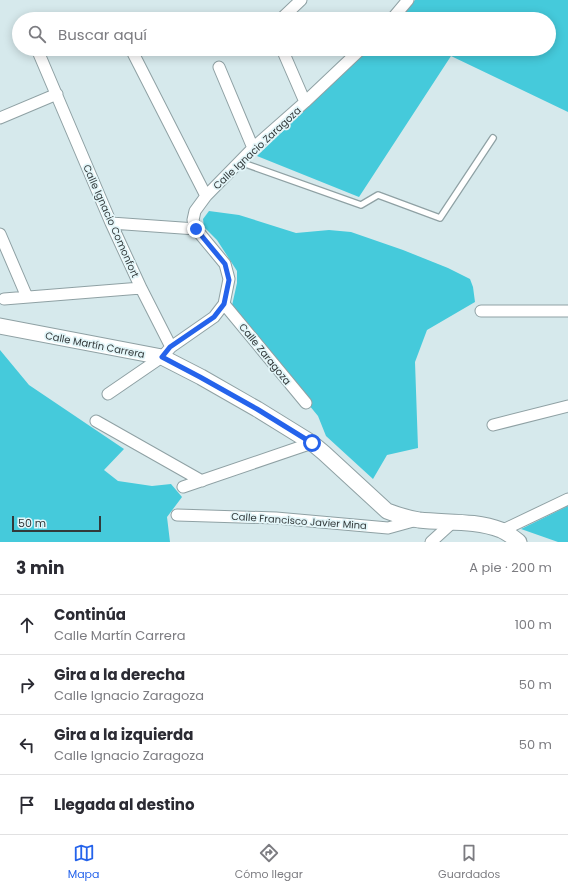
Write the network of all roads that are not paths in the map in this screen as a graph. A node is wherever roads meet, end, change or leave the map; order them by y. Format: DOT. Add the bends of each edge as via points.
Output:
graph roads {
  1 [pos="301,0"];
  2 [pos="408,0"];
  3 [pos="288,12"];
  4 [pos="398,12"];
  5 [pos="40,56"];
  6 [pos="135,56"];
  7 [pos="285,56"];
  8 [pos="353,56"];
  9 [pos="219,67"];
  10 [pos="57,94"];
  11 [pos="304,102"];
  12 [pos="0,118"];
  13 [pos="493,138"];
  14 [pos="253,148"];
  15 [pos="240,162"];
  16 [pos="206,196"];
  17 [pos="111,223"];
  18 [pos="196,229"];
  19 [pos="0,234"];
  20 [pos="141,288"];
  21 [pos="27,297"];
  22 [pos="4,299"];
  23 [pos="224,304"];
  24 [pos="568,311"];
  25 [pos="481,312"];
  26 [pos="0,326"];
  27 [pos="166,352"];
  28 [pos="108,394"];
  29 [pos="306,403"];
  30 [pos="568,406"];
  31 [pos="96,421"];
  32 [pos="493,425"];
  33 [pos="312,443"];
  34 [pos="202,481"];
  35 [pos="183,487"];
  36 [pos="568,499"];
  37 [pos="177,515"];
  38 [pos="419,520"];
  39 [pos="453,522"];
  40 [pos="503,530"];
  41 [pos="431,542"];
  42 [pos="519,542"];
  1 -- 3 [label="street"];
  2 -- 4 [label="street"];
  5 -- 10 [label="street, Calle Ignacio Comonfort"];
  6 -- 16 [label="street"];
  7 -- 11 [label="street"];
  8 -- 11 [label="street, Calle Ignacio Zaragoza"];
  9 -- 14 [label="street"];
  10 -- 12 [label="street"];
  10 -- 17 [label="street, Calle Ignacio Comonfort"];
  11 -- 14 [label="street, Calle Ignacio Zaragoza"];
  13 -- 15 [label="lane" via="440,218 378,195 361,205"];
  14 -- 15 [label="street, Calle Ignacio Zaragoza"];
  15 -- 16 [label="street, Calle Ignacio Zaragoza"];
  16 -- 18 [label="street, Calle Ignacio Zaragoza" via="195,211 193,220"];
  17 -- 18 [label="street"];
  17 -- 20 [label="street, Calle Ignacio Comonfort"];
  18 -- 23 [label="street" via="225,264 229,280"];
  19 -- 21 [label="street"];
  20 -- 21 [label="street"];
  20 -- 27 [label="street, Calle Ignacio Comonfort"];
  21 -- 22 [label="street"];
  23 -- 27 [label="street" via="214,317"];
  23 -- 29 [label="street, Calle Zaragoza"];
  24 -- 25 [label="street"];
  26 -- 27 [label="street, Calle Martín Carrera"];
  27 -- 28 [label="street"];
  27 -- 33 [label="street, Calle Martín Carrera" via="200,377"];
  30 -- 32 [label="street"];
  31 -- 34 [label="street"];
  33 -- 34 [label="street"];
  33 -- 38 [label="street, Calle Martín Carrera" via="387,511"];
  34 -- 35 [label="street"];
  36 -- 40 [label="street"];
  37 -- 38 [label="street, Calle Francisco Javier Mina" via="276,518 388,528"];
  38 -- 39 [label="street, Calle Martín Carrera"];
  39 -- 40 [label="street, Calle Martín Carrera"];
  39 -- 41 [label="street"];
  40 -- 42 [label="street, Calle Martín Carrera"];
}
